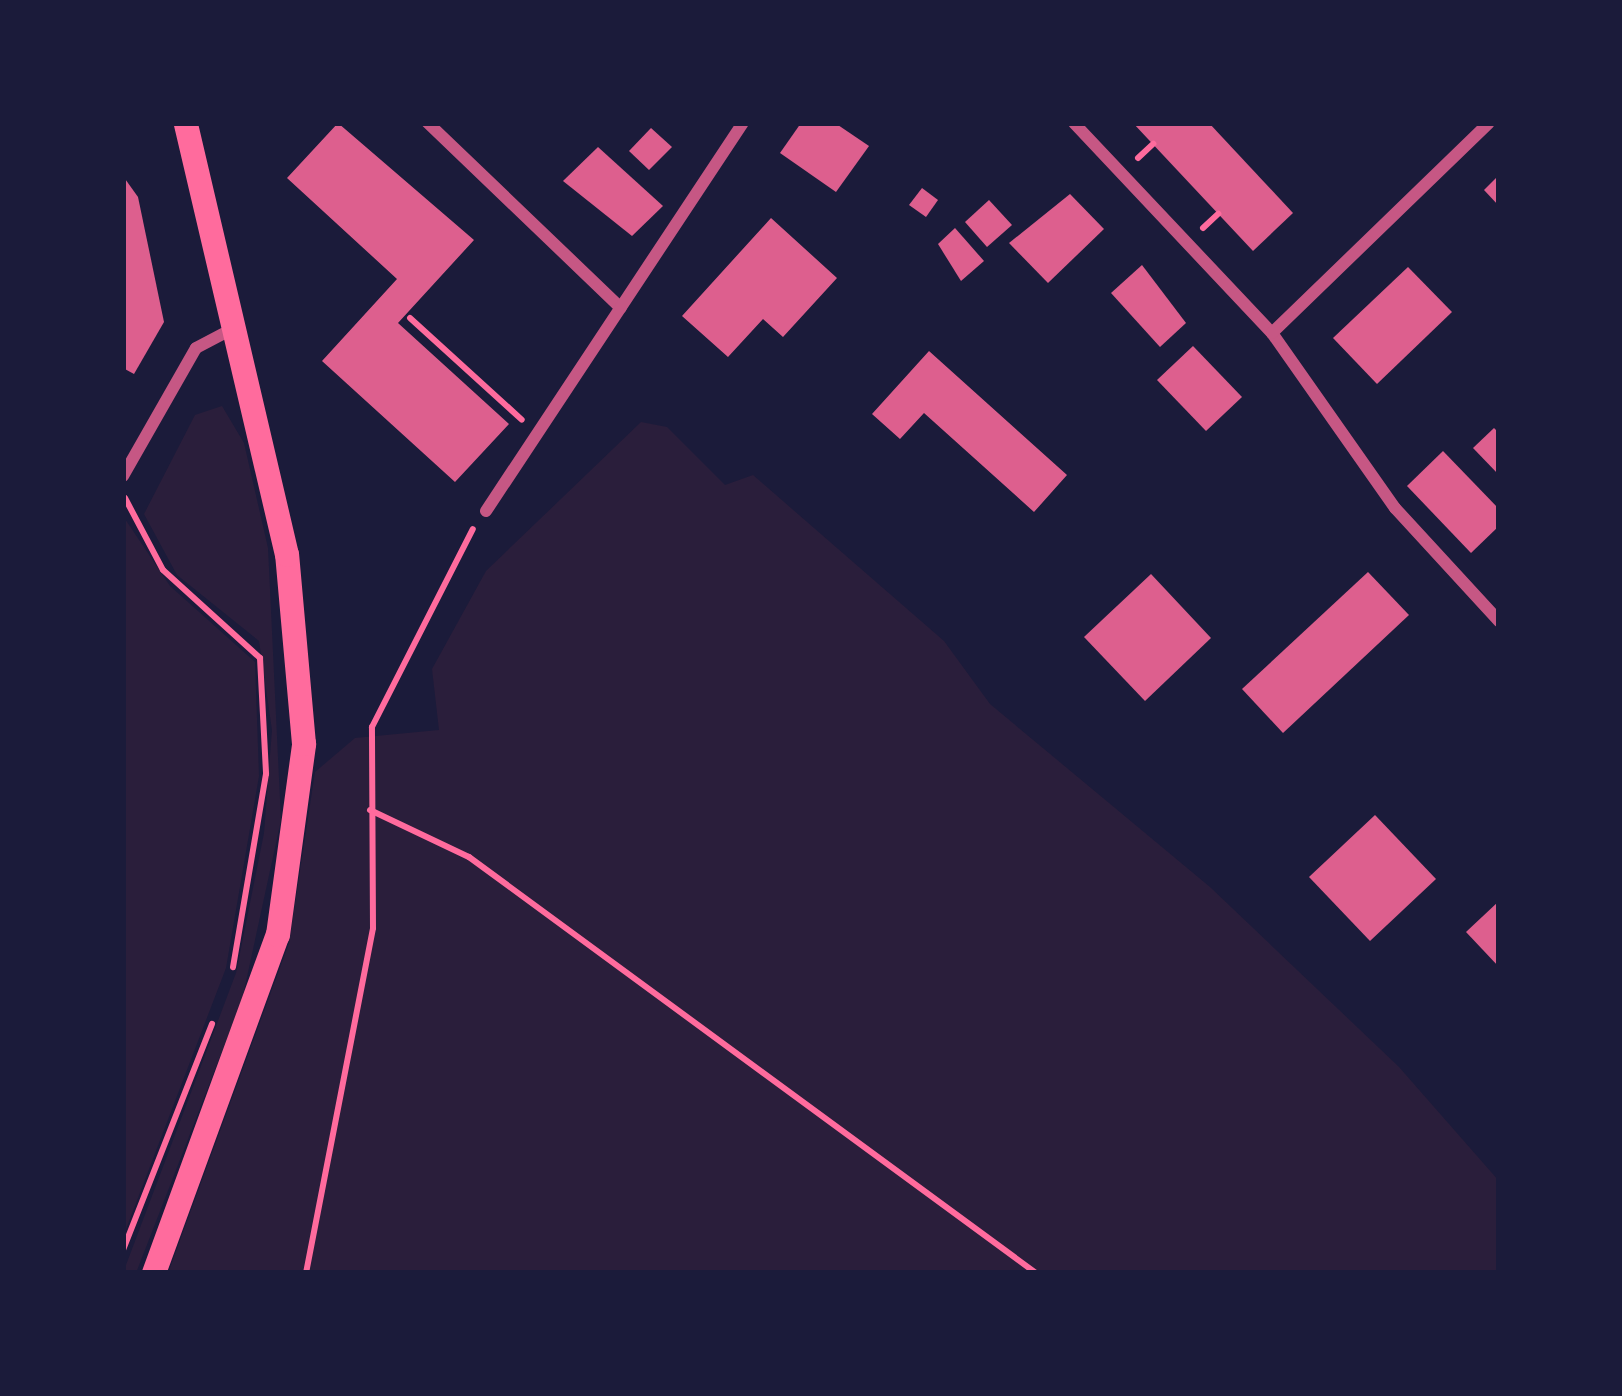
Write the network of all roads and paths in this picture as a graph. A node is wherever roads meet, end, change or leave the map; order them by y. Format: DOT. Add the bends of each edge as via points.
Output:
graph roads {
  1 [pos="186,123"];
  2 [pos="428,123"];
  3 [pos="743,123"];
  4 [pos="1074,123"];
  5 [pos="1489,123"];
  6 [pos="1153,144"];
  7 [pos="1136,161"];
  8 [pos="1218,214"];
  9 [pos="1201,230"];
  10 [pos="621,308"];
  11 [pos="410,318"];
  12 [pos="236,328"];
  13 [pos="1272,333"];
  14 [pos="522,420"];
  15 [pos="123,476"];
  16 [pos="123,495"];
  17 [pos="486,511"];
  18 [pos="1499,621"];
  19 [pos="370,810"];
  20 [pos="224,992"];
  21 [pos="216,1013"];
  22 [pos="123,1250"];
  23 [pos="154,1273"];
  24 [pos="306,1273"];
  25 [pos="1036,1273"];
  1 -- 12 [label="main road"];
  2 -- 10 [label="street"];
  3 -- 10 [label="street"];
  4 -- 13 [label="street"];
  5 -- 13 [label="street"];
  6 -- 7 [label="path"];
  8 -- 9 [label="path"];
  10 -- 17 [label="street"];
  11 -- 14 [label="path"];
  12 -- 15 [label="street" via="196,348"];
  12 -- 23 [label="main road" via="287,555 304,744 278,935"];
  13 -- 18 [label="street" via="1394,508"];
  16 -- 20 [label="path" via="163,570 260,658 266,774"];
  17 -- 19 [label="path" via="442,575 372,727"];
  19 -- 24 [label="path" via="373,928"];
  19 -- 25 [label="path" via="469,857"];
  21 -- 22 [label="path"];
}
